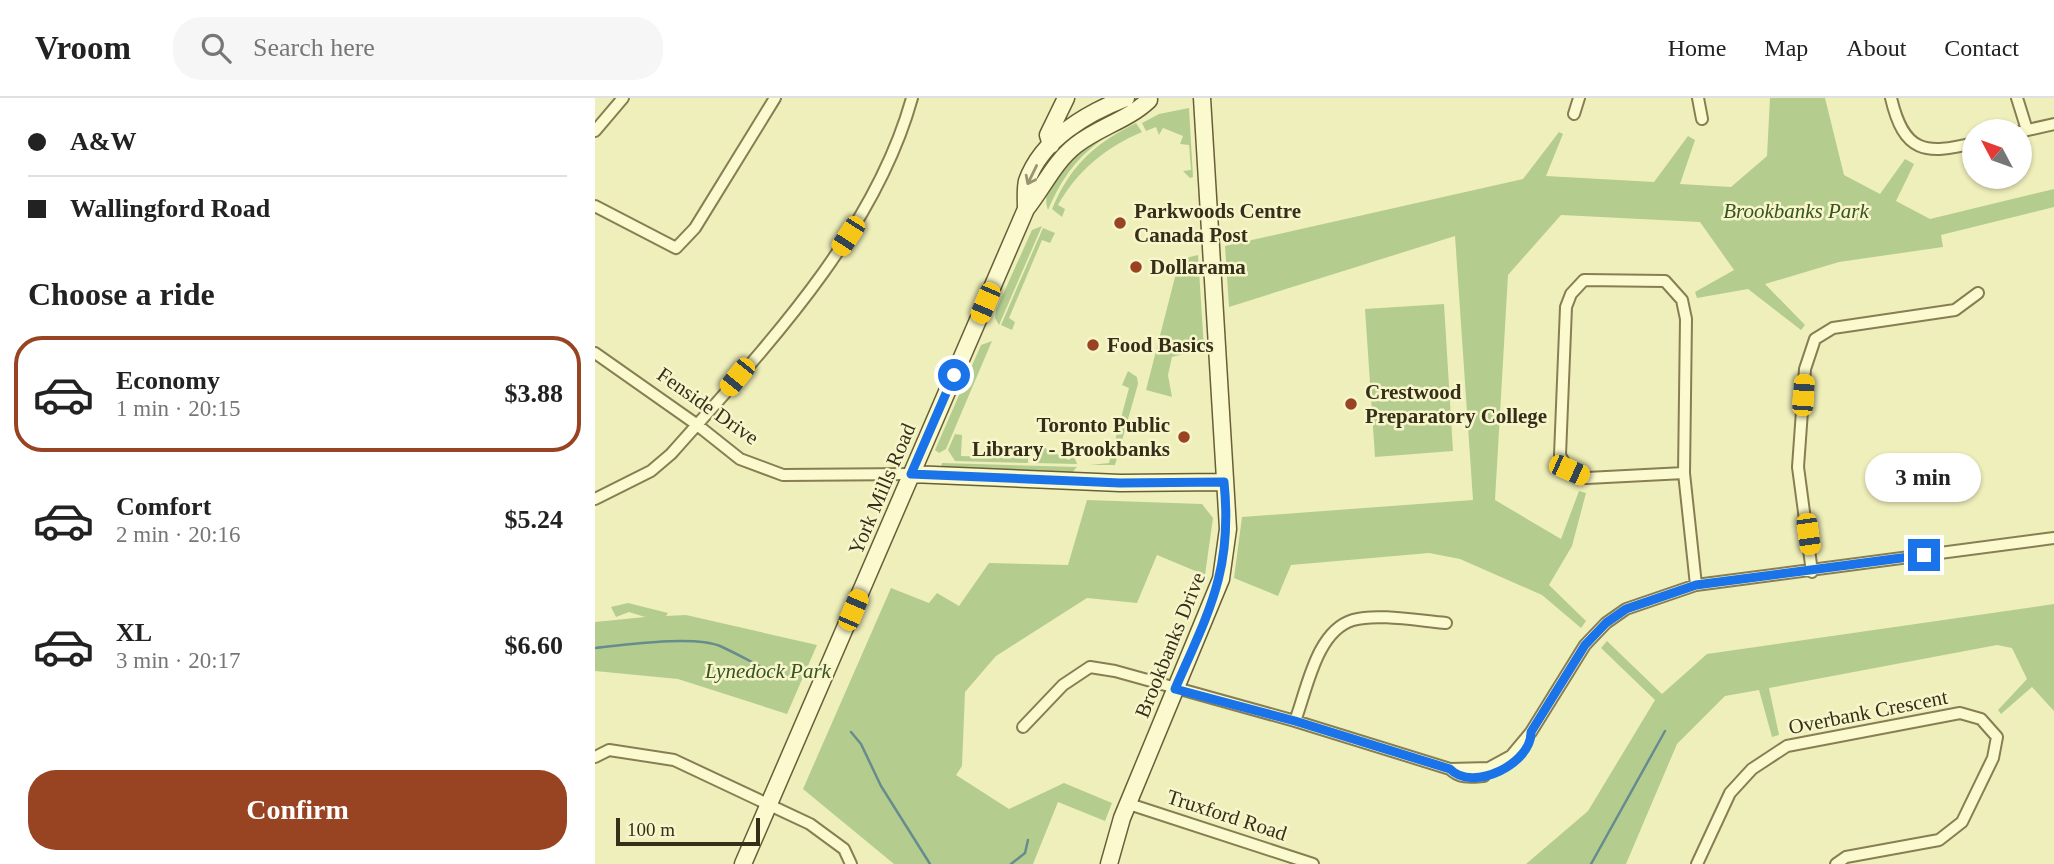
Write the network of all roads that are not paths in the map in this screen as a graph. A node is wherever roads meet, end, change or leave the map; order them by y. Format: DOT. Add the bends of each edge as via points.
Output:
graph roads {
  1 [pos="623,98"];
  2 [pos="775,98"];
  3 [pos="912,98"];
  4 [pos="1066,98"];
  5 [pos="1126,98"];
  6 [pos="1202,98"];
  7 [pos="1579,98"];
  8 [pos="1698,98"];
  9 [pos="1891,98"];
  10 [pos="2017,98"];
  11 [pos="1150,99"];
  12 [pos="1098,103"];
  13 [pos="1574,114"];
  14 [pos="1702,119"];
  15 [pos="2021,119"];
  16 [pos="2054,124"];
  17 [pos="2032,129"];
  18 [pos="595,131"];
  19 [pos="1051,145"];
  20 [pos="1962,146"];
  21 [pos="1052,171"];
  22 [pos="595,206"];
  23 [pos="1026,209"];
  24 [pos="1978,293"];
  25 [pos="595,353"];
  26 [pos="696,424"];
  27 [pos="1684,473"];
  28 [pos="911,474"];
  29 [pos="1224,482"];
  30 [pos="595,499"];
  31 [pos="2054,537"];
  32 [pos="1812,572"];
  33 [pos="1696,585"];
  34 [pos="1446,623"];
  35 [pos="1175,689"];
  36 [pos="1295,721"];
  37 [pos="1023,727"];
  38 [pos="595,758"];
  39 [pos="769,804"];
  40 [pos="1129,804"];
  41 [pos="743,864"];
  42 [pos="851,864"];
  43 [pos="1109,864"];
  44 [pos="1313,864"];
  45 [pos="1696,864"];
  46 [pos="1836,864"];
  1 -- 18 [label="street"];
  2 -- 22 [label="street" via="702,217 676,248"];
  3 -- 26 [label="street" via="883,173 831,262"];
  4 -- 19 [label="street, York Mills Road" via="1048,135"];
  5 -- 12 [label="street, York Mills Road"];
  6 -- 29 [label="street, Brookbanks Drive"];
  7 -- 13 [label="street"];
  8 -- 14 [label="street"];
  9 -- 20 [label="street" via="1897,125 1919,146 1938,152"];
  10 -- 15 [label="street"];
  11 -- 21 [label="street, York Mills Road" via="1135,114 1075,145"];
  12 -- 19 [label="street, York Mills Road"];
  12 -- 21 [label="street" via="1088,128 1053,162"];
  16 -- 17 [label="street"];
  19 -- 23 [label="street, York Mills Road, one-way" via="1027,183"];
  21 -- 23 [label="street, York Mills Road"];
  23 -- 28 [label="street, York Mills Road"];
  24 -- 32 [label="street" via="1955,310 1833,328 1815,339 1805,369 1798,467"];
  25 -- 26 [label="street, Fenside Drive"];
  26 -- 28 [label="street, Fenside Drive" via="740,459 783,475"];
  26 -- 30 [label="street" via="661,464"];
  27 -- 27 [label="street" via="1587,478 1569,470 1560,456 1566,307 1584,280 1665,281 1682,300 1686,319"];
  27 -- 33 [label="street"];
  28 -- 29 [label="street, Fenside Drive" via="1120,483"];
  28 -- 39 [label="street, York Mills Road"];
  29 -- 35 [label="street, Brookbanks Drive" via="1228,529 1221,579"];
  31 -- 32 [label="street"];
  32 -- 33 [label="street"];
  33 -- 36 [label="street" via="1626,609 1606,623 1585,645 1531,732 1502,763 1474,770 1450,769"];
  34 -- 36 [label="street" via="1370,618 1352,620 1332,632"];
  35 -- 36 [label="street"];
  35 -- 37 [label="street" via="1090,667 1063,685"];
  35 -- 40 [label="street, Brookbanks Drive"];
  38 -- 39 [label="street" via="609,750 674,760"];
  39 -- 41 [label="street, York Mills Road"];
  39 -- 42 [label="street" via="829,837 844,849"];
  40 -- 43 [label="street, Brookbanks Drive"];
  40 -- 44 [label="street, Truxford Road"];
  45 -- 46 [label="street, Overbank Crescent" via="1730,793 1752,769 1787,746 1960,713 1981,719 1997,737 1993,758 1962,822 1939,840 1846,857"];
}
